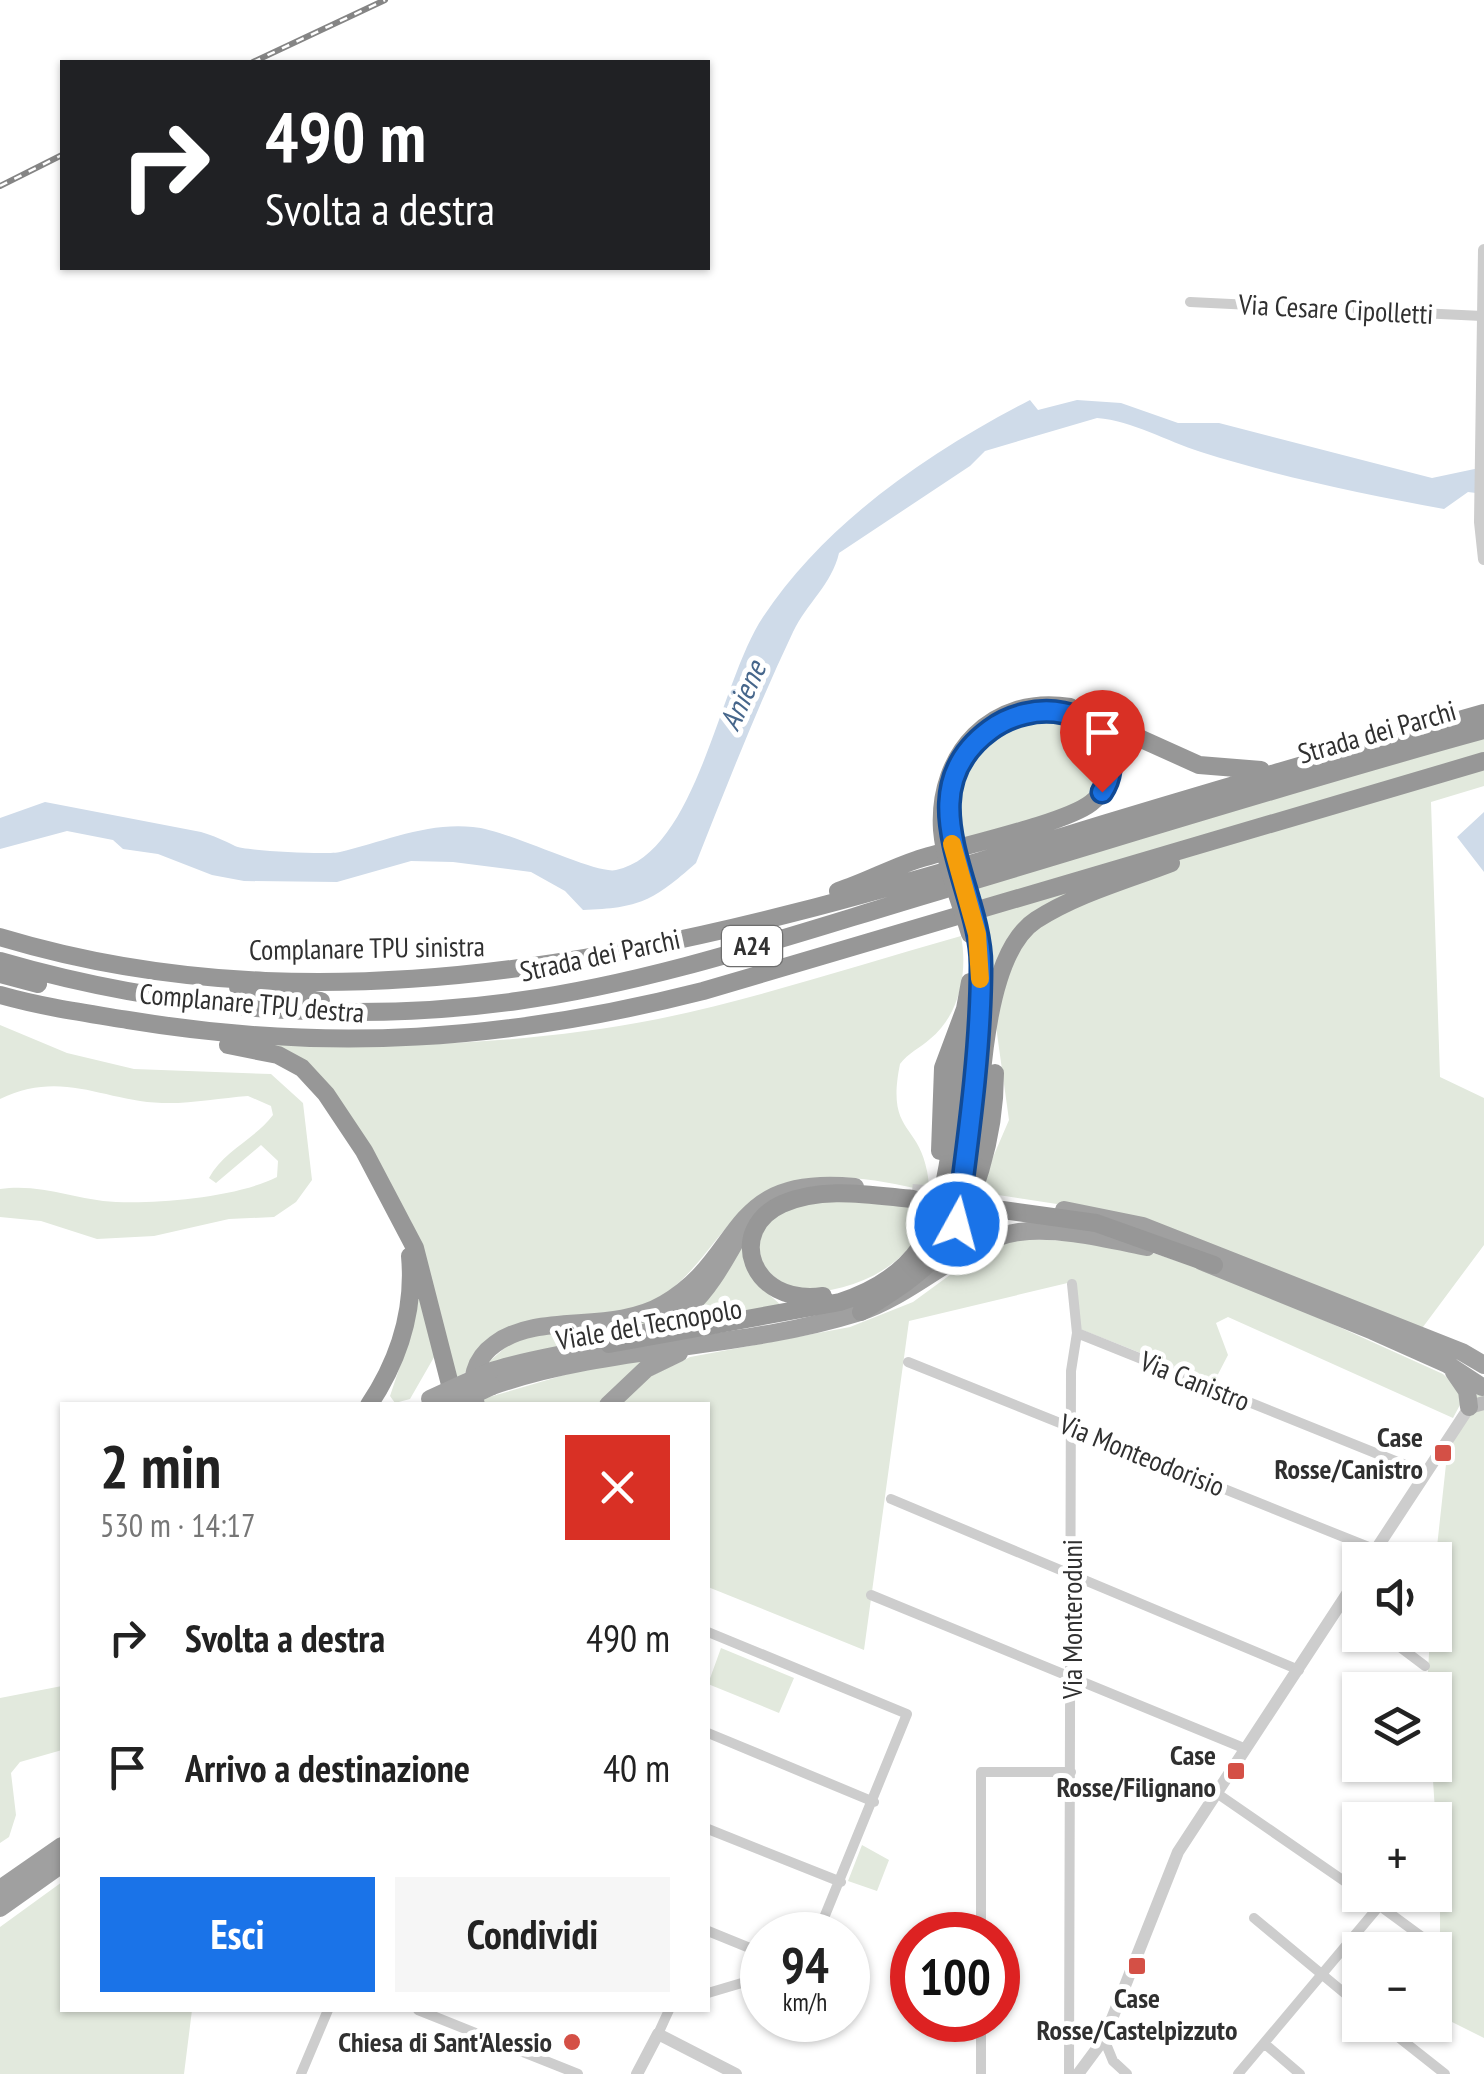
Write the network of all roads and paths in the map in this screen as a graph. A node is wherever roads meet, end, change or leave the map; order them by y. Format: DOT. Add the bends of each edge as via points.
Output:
graph roads {
  1 [pos="1484,250"];
  2 [pos="1190,302"];
  3 [pos="1482,316"];
  4 [pos="1484,559"];
  5 [pos="1069,711"];
  6 [pos="1484,713"];
  7 [pos="1484,730"];
  8 [pos="1484,742"];
  9 [pos="1334,755"];
  10 [pos="1484,761"];
  11 [pos="1279,821"];
  12 [pos="973,934"];
  13 [pos="700,936"];
  14 [pos="0,937"];
  15 [pos="0,961"];
  16 [pos="122,965"];
  17 [pos="0,974"];
  18 [pos="0,995"];
  19 [pos="47,1006"];
  20 [pos="451,1008"];
  21 [pos="762,1204"];
  22 [pos="402,1217"];
  23 [pos="957,1224"];
  24 [pos="1214,1265"];
  25 [pos="882,1283"];
  26 [pos="1072,1284"];
  27 [pos="861,1312"];
  28 [pos="1077,1334"];
  29 [pos="727,1340"];
  30 [pos="609,1344"];
  31 [pos="1484,1355"];
  32 [pos="1455,1358"];
  33 [pos="908,1362"];
  34 [pos="1484,1365"];
  35 [pos="490,1379"];
  36 [pos="1481,1394"];
  37 [pos="372,1402"];
  38 [pos="425,1402"];
  39 [pos="452,1402"];
  40 [pos="457,1402"];
  41 [pos="476,1402"];
  42 [pos="611,1402"];
  43 [pos="1072,1426"];
  44 [pos="1425,1473"];
  45 [pos="891,1499"];
  46 [pos="1342,1542"];
  47 [pos="1380,1542"];
  48 [pos="1072,1572"];
  49 [pos="871,1595"];
  50 [pos="1342,1603"];
  51 [pos="710,1633"];
  52 [pos="1407,1652"];
  53 [pos="1426,1666"];
  54 [pos="1299,1670"];
  55 [pos="1071,1679"];
  56 [pos="710,1733"];
  57 [pos="1246,1750"];
  58 [pos="1071,1772"];
  59 [pos="1218,1794"];
  60 [pos="874,1802"];
  61 [pos="710,1829"];
  62 [pos="60,1847"];
  63 [pos="60,1865"];
  64 [pos="1342,1879"];
  65 [pos="841,1882"];
  66 [pos="0,1889"];
  67 [pos="0,1908"];
  68 [pos="828,1912"];
  69 [pos="981,1912"];
  70 [pos="1374,1912"];
  71 [pos="1389,1912"];
  72 [pos="1254,1918"];
  73 [pos="710,1932"];
  74 [pos="1415,1932"];
  75 [pos="740,1944"];
  76 [pos="1323,1974"];
  77 [pos="740,1984"];
  78 [pos="1342,1990"];
  79 [pos="710,1993"];
  80 [pos="327,2012"];
  81 [pos="423,2012"];
  82 [pos="667,2012"];
  83 [pos="658,2034"];
  84 [pos="1104,2038"];
  85 [pos="981,2042"];
  86 [pos="1405,2042"];
  87 [pos="1265,2044"];
  88 [pos="302,2074"];
  89 [pos="578,2074"];
  90 [pos="637,2074"];
  91 [pos="736,2074"];
  92 [pos="981,2074"];
  93 [pos="1069,2074"];
  94 [pos="1078,2074"];
  95 [pos="1127,2074"];
  96 [pos="1238,2074"];
  97 [pos="1300,2074"];
  98 [pos="1446,2074"];
  1 -- 3 [label="street"];
  2 -- 3 [label="street, Via Cesare Cipolletti"];
  3 -- 4 [label="street"];
  5 -- 9 [label="highway" via="1219,770"];
  5 -- 12 [label="highway, bridge" via="1032,706 1000,715 966,742 950,771 942,830"];
  5 -- 13 [label="highway" via="1109,749 1109,776 1090,804"];
  6 -- 9 [label="highway, Complanare TPU sinistra"];
  7 -- 20 [label="highway, Strada dei Parchi / A24" via="698,962 582,990"];
  8 -- 17 [label="highway, Strada dei Parchi / A24" via="698,974 520,1013 293,1022 151,1006"];
  9 -- 13 [label="highway, Complanare TPU sinistra" via="926,877"];
  10 -- 11 [label="highway, Complanare TPU destra"];
  11 -- 19 [label="highway, Complanare TPU destra" via="703,991 523,1029 393,1040 294,1039"];
  11 -- 23 [label="highway" via="1070,902 1033,921 1009,949 994,1006 976,1176"];
  12 -- 23 [label="highway" via="980,988"];
  12 -- 25 [label="highway" via="970,984 943,1068 941,1187 927,1238"];
  13 -- 16 [label="highway, Complanare TPU sinistra" via="596,960 402,981 269,980"];
  14 -- 16 [label="highway, Complanare TPU sinistra"];
  15 -- 20 [label="highway, Strada dei Parchi / A24" via="152,996 256,1007"];
  16 -- 20 [label="highway" via="285,996"];
  18 -- 19 [label="highway, Complanare TPU destra"];
  19 -- 22 [label="highway" via="278,1055 302,1068 326,1094"];
  21 -- 25 [label="highway" via="786,1190 824,1184 913,1196 814,1194 779,1205 758,1226 753,1260 778,1293 809,1298"];
  21 -- 30 [label="highway, Viale del Tecnopolo" via="689,1307"];
  21 -- 41 [label="highway" via="726,1237 692,1284 659,1307 616,1321 527,1329 490,1347 474,1372"];
  22 -- 37 [label="highway" via="411,1273 407,1320"];
  22 -- 39 [label="highway" via="422,1270"];
  23 -- 27 [label="highway" via="924,1268"];
  24 -- 27 [label="highway, Viale del Tecnopolo" via="1102,1239 1019,1232 982,1243 910,1291"];
  24 -- 32 [label="highway, Viale del Tecnopolo"];
  24 -- 32 [label="highway" via="1096,1223 981,1203 1143,1226"];
  25 -- 30 [label="highway" via="814,1308"];
  26 -- 28 [label="street, Via Monteroduni"];
  27 -- 29 [label="highway, Viale del Tecnopolo"];
  28 -- 43 [label="street, Via Monteroduni"];
  28 -- 44 [label="street, Via Canistro"];
  29 -- 35 [label="highway, Viale del Tecnopolo"];
  29 -- 42 [label="highway" via="672,1355"];
  30 -- 35 [label="highway, Viale del Tecnopolo" via="528,1358"];
  31 -- 32 [label="highway"];
  32 -- 34 [label="highway"];
  32 -- 36 [label="highway" via="1464,1385"];
  33 -- 43 [label="street, Via Monteodorisio"];
  35 -- 38 [label="highway, Viale del Tecnopolo, bridge"];
  35 -- 40 [label="highway, Viale del Tecnopolo, bridge"];
  36 -- 44 [label="street"];
  43 -- 46 [label="street, Via Monteodorisio"];
  43 -- 48 [label="street, Via Monteroduni"];
  44 -- 47 [label="street"];
  45 -- 48 [label="street"];
  48 -- 54 [label="street"];
  48 -- 55 [label="street, Via Monteroduni"];
  49 -- 55 [label="street"];
  50 -- 54 [label="street"];
  51 -- 60 [label="street" via="907,1714"];
  52 -- 53 [label="street"];
  54 -- 57 [label="street"];
  55 -- 57 [label="street"];
  55 -- 58 [label="street, Via Monteroduni"];
  56 -- 60 [label="street"];
  57 -- 59 [label="street"];
  58 -- 69 [label="street" via="981,1772"];
  58 -- 93 [label="street, Via Monteroduni"];
  59 -- 64 [label="street"];
  59 -- 84 [label="street" via="1169,1870"];
  60 -- 65 [label="street"];
  61 -- 65 [label="street"];
  62 -- 66 [label="highway"];
  63 -- 67 [label="highway"];
  65 -- 68 [label="street"];
  70 -- 76 [label="street"];
  71 -- 74 [label="street"];
  72 -- 76 [label="street"];
  73 -- 75 [label="street"];
  76 -- 78 [label="street"];
  76 -- 87 [label="street"];
  77 -- 79 [label="street"];
  80 -- 88 [label="street"];
  81 -- 89 [label="street"];
  82 -- 83 [label="street"];
  83 -- 90 [label="street"];
  83 -- 91 [label="street"];
  84 -- 94 [label="street"];
  84 -- 95 [label="street" via="1112,2061"];
  85 -- 92 [label="street"];
  86 -- 98 [label="street"];
  87 -- 96 [label="street"];
  87 -- 97 [label="street"];
}
